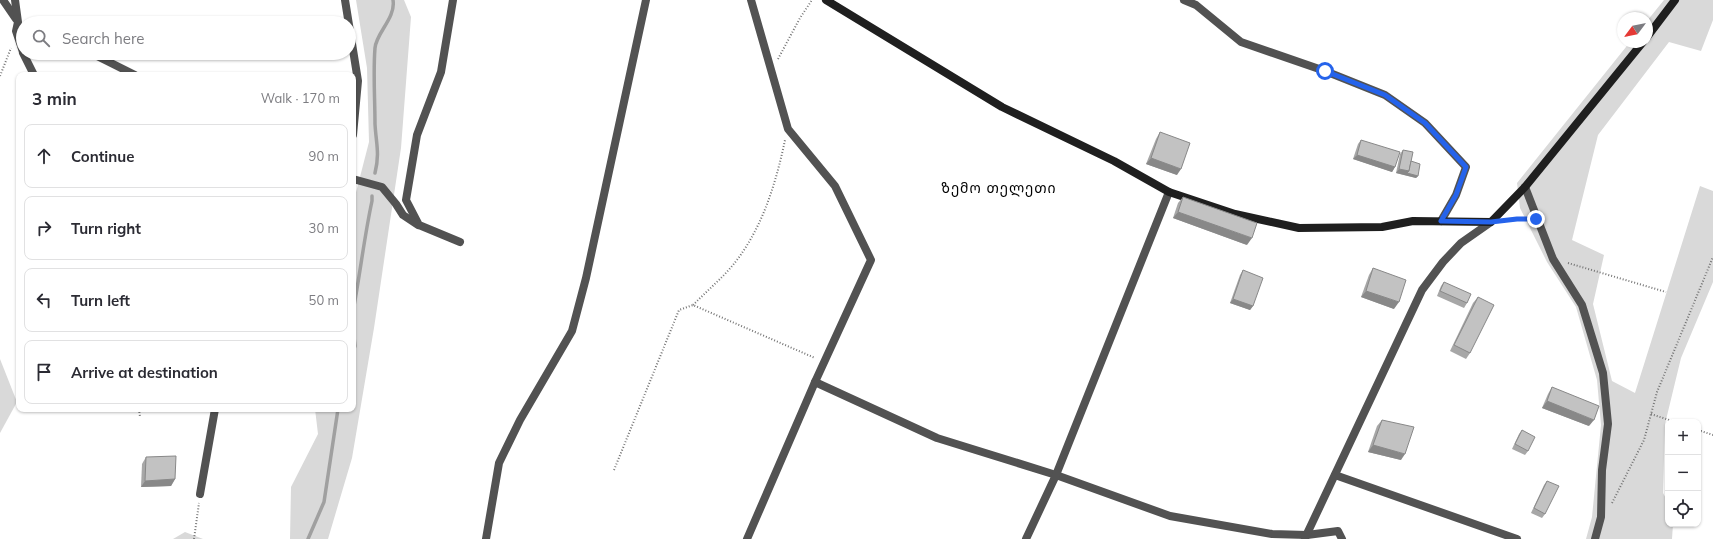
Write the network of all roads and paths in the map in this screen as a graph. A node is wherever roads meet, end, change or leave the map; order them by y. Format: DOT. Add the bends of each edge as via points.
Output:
graph roads {
  1 [pos="3,0"];
  2 [pos="15,0"];
  3 [pos="345,0"];
  4 [pos="453,0"];
  5 [pos="646,0"];
  6 [pos="750,0"];
  7 [pos="812,0"];
  8 [pos="826,0"];
  9 [pos="1184,0"];
  10 [pos="1676,0"];
  11 [pos="19,16"];
  12 [pos="348,16"];
  13 [pos="16,17"];
  14 [pos="1653,29"];
  15 [pos="16,31"];
  16 [pos="1638,48"];
  17 [pos="27,60"];
  18 [pos="105,60"];
  19 [pos="355,60"];
  20 [pos="772,71"];
  21 [pos="33,72"];
  22 [pos="129,72"];
  23 [pos="0,76"];
  24 [pos="356,103"];
  25 [pos="788,129"];
  26 [pos="356,180"];
  27 [pos="1525,187"];
  28 [pos="1169,192"];
  29 [pos="1536,219"];
  30 [pos="1441,221"];
  31 [pos="1491,222"];
  32 [pos="419,225"];
  33 [pos="460,242"];
  34 [pos="1713,257"];
  35 [pos="1553,259"];
  36 [pos="1666,292"];
  37 [pos="693,305"];
  38 [pos="824,362"];
  39 [pos="815,382"];
  40 [pos="139,412"];
  41 [pos="214,412"];
  42 [pos="1651,414"];
  43 [pos="140,417"];
  44 [pos="1666,419"];
  45 [pos="1701,431"];
  46 [pos="1713,435"];
  47 [pos="614,470"];
  48 [pos="1056,475"];
  49 [pos="1335,475"];
  50 [pos="200,494"];
  51 [pos="1601,517"];
  52 [pos="1306,537"];
  53 [pos="194,539"];
  54 [pos="486,539"];
  55 [pos="747,539"];
  56 [pos="1026,539"];
  57 [pos="1342,539"];
  58 [pos="1517,539"];
  59 [pos="1595,539"];
  1 -- 13 [label="street"];
  2 -- 11 [label="street"];
  3 -- 12 [label="street"];
  4 -- 32 [label="street" via="441,72 417,136 406,200"];
  5 -- 54 [label="street" via="586,278 572,331 520,420 499,463"];
  6 -- 20 [label="street"];
  7 -- 20 [label="path"];
  8 -- 28 [label="street" via="1002,107 1114,161"];
  9 -- 30 [label="street" via="1196,5 1240,42 1385,95 1425,123 1466,167 1456,195"];
  10 -- 14 [label="street"];
  15 -- 23 [label="path"];
  16 -- 27 [label="street"];
  17 -- 21 [label="street"];
  18 -- 22 [label="street"];
  19 -- 24 [label="street" via="358,81"];
  20 -- 25 [label="street"];
  25 -- 37 [label="path" via="773,190 750,240 725,274"];
  25 -- 38 [label="street" via="835,186 871,260"];
  26 -- 32 [label="street" via="382,188 403,215"];
  27 -- 29 [label="street"];
  27 -- 31 [label="street"];
  28 -- 30 [label="street" via="1235,214 1299,228 1382,227 1413,221"];
  28 -- 48 [label="street"];
  29 -- 31 [label="path"];
  29 -- 35 [label="street"];
  30 -- 31 [label="street"];
  31 -- 49 [label="street" via="1461,243 1422,290"];
  32 -- 33 [label="street"];
  34 -- 42 [label="path" via="1657,392"];
  35 -- 36 [label="path"];
  35 -- 51 [label="street" via="1582,305 1603,373 1608,424 1602,470"];
  37 -- 38 [label="path"];
  37 -- 47 [label="path" via="679,310"];
  38 -- 39 [label="street"];
  39 -- 48 [label="street" via="937,438"];
  39 -- 55 [label="street"];
  40 -- 43 [label="path"];
  41 -- 50 [label="street"];
  42 -- 44 [label="path"];
  42 -- 51 [label="path" via="1644,440 1612,503"];
  45 -- 46 [label="path"];
  48 -- 52 [label="street" via="1170,516 1272,534"];
  48 -- 56 [label="street"];
  49 -- 52 [label="street"];
  49 -- 58 [label="street"];
  50 -- 53 [label="path"];
  51 -- 59 [label="street"];
  52 -- 57 [label="street" via="1338,531"];
}
